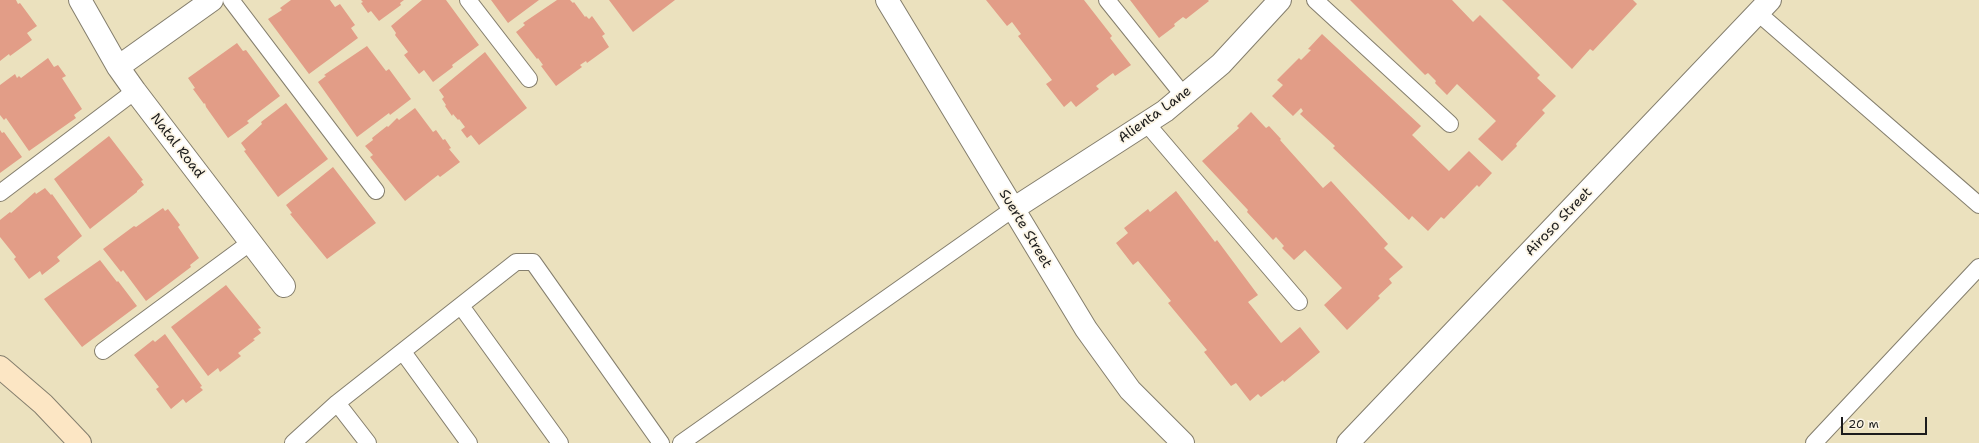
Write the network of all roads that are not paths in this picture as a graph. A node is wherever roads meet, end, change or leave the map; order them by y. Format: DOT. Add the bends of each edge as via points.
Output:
graph roads {
  1 [pos="80,0"];
  2 [pos="212,0"];
  3 [pos="231,0"];
  4 [pos="468,0"];
  5 [pos="887,0"];
  6 [pos="1107,0"];
  7 [pos="1280,0"];
  8 [pos="1315,0"];
  9 [pos="1764,7"];
  10 [pos="118,67"];
  11 [pos="529,79"];
  12 [pos="134,92"];
  13 [pos="1184,96"];
  14 [pos="1147,124"];
  15 [pos="1450,124"];
  16 [pos="376,191"];
  17 [pos="0,193"];
  18 [pos="1979,205"];
  19 [pos="1014,209"];
  20 [pos="251,242"];
  21 [pos="1979,267"];
  22 [pos="284,286"];
  23 [pos="1299,302"];
  24 [pos="461,306"];
  25 [pos="103,351"];
  26 [pos="403,352"];
  27 [pos="0,367"];
  28 [pos="337,403"];
  29 [pos="80,443"];
  30 [pos="294,443"];
  31 [pos="368,443"];
  32 [pos="469,443"];
  33 [pos="560,443"];
  34 [pos="661,443"];
  35 [pos="681,443"];
  36 [pos="1183,443"];
  37 [pos="1348,443"];
  38 [pos="1814,443"];
  1 -- 10 [label="street, Natal Road"];
  2 -- 10 [label="street"];
  3 -- 16 [label="lane"];
  4 -- 11 [label="lane"];
  5 -- 19 [label="street, Suerte Street"];
  6 -- 13 [label="lane"];
  7 -- 13 [label="street, Alienta Lane" via="1221,64"];
  8 -- 15 [label="lane"];
  9 -- 18 [label="lane"];
  9 -- 37 [label="street, Airoso Street"];
  10 -- 12 [label="street, Natal Road"];
  12 -- 17 [label="lane"];
  12 -- 20 [label="street, Natal Road"];
  13 -- 14 [label="street, Alienta Lane"];
  14 -- 19 [label="street, Alienta Lane"];
  14 -- 23 [label="lane"];
  19 -- 35 [label="lane"];
  19 -- 36 [label="street, Suerte Street" via="1086,329 1130,390"];
  20 -- 22 [label="street, Natal Road"];
  20 -- 25 [label="lane"];
  21 -- 38 [label="lane"];
  24 -- 26 [label="lane"];
  24 -- 33 [label="lane"];
  24 -- 34 [label="lane" via="516,262 532,262"];
  26 -- 28 [label="lane"];
  26 -- 32 [label="lane"];
  27 -- 29 [label="main road" via="43,404"];
  28 -- 30 [label="lane"];
  28 -- 31 [label="lane"];
}
